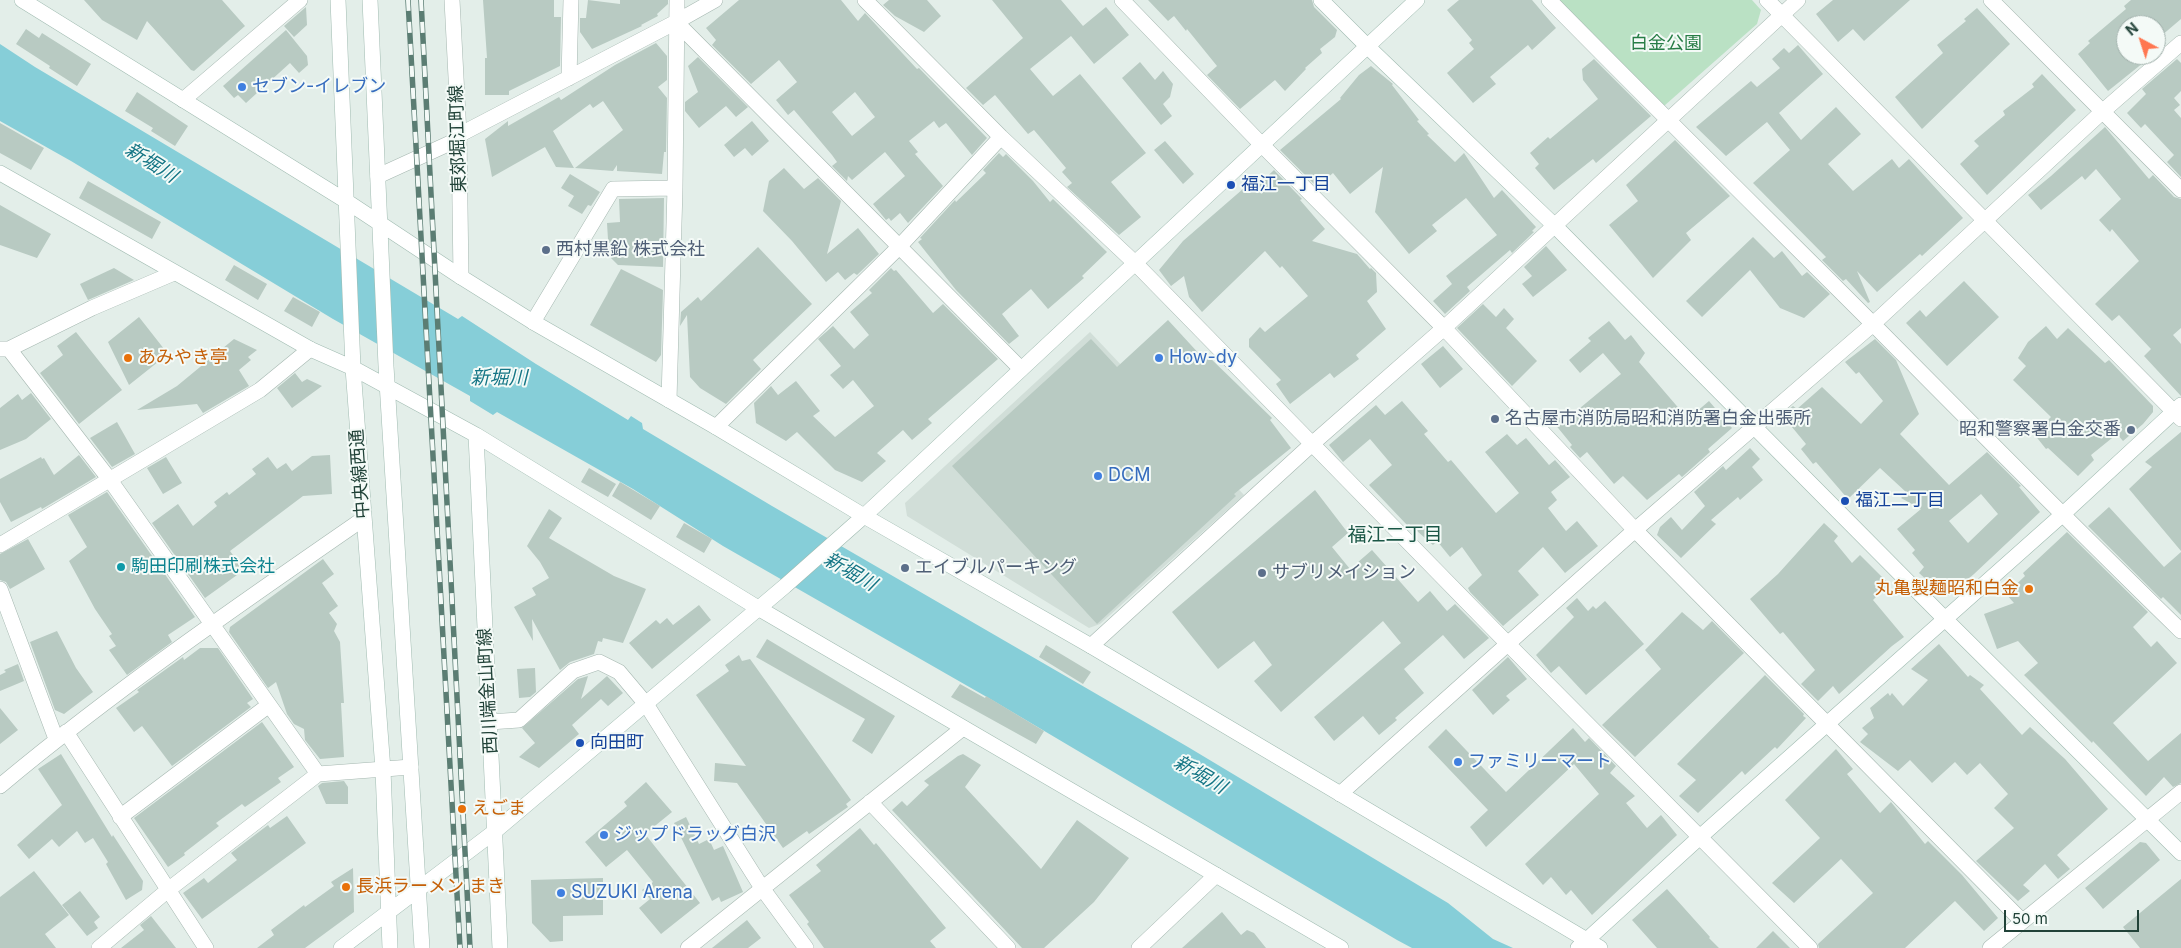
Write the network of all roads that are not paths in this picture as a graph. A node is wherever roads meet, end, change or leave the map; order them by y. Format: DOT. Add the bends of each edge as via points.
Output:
graph roads {
  1 [pos="22,0"];
  2 [pos="300,0"];
  3 [pos="338,0"];
  4 [pos="370,0"];
  5 [pos="452,0"];
  6 [pos="571,0"];
  7 [pos="678,0"];
  8 [pos="715,0"];
  9 [pos="865,0"];
  10 [pos="1122,0"];
  11 [pos="1321,0"];
  12 [pos="1417,0"];
  13 [pos="1549,0"];
  14 [pos="1767,0"];
  15 [pos="1798,0"];
  16 [pos="1991,0"];
  17 [pos="1781,14"];
  18 [pos="676,22"];
  19 [pos="2181,43"];
  20 [pos="1368,47"];
  21 [pos="569,78"];
  22 [pos="183,100"];
  23 [pos="2102,112"];
  24 [pos="1667,120"];
  25 [pos="459,137"];
  26 [pos="1001,137"];
  27 [pos="1261,144"];
  28 [pos="0,173"];
  29 [pos="378,176"];
  30 [pos="675,188"];
  31 [pos="2181,190"];
  32 [pos="346,201"];
  33 [pos="1985,222"];
  34 [pos="380,223"];
  35 [pos="1555,226"];
  36 [pos="898,247"];
  37 [pos="1135,263"];
  38 [pos="174,273"];
  39 [pos="461,278"];
  40 [pos="533,322"];
  41 [pos="1873,324"];
  42 [pos="1444,328"];
  43 [pos="4,349"];
  44 [pos="310,349"];
  45 [pos="353,368"];
  46 [pos="1021,369"];
  47 [pos="387,386"];
  48 [pos="669,400"];
  49 [pos="2178,412"];
  50 [pos="1756,426"];
  51 [pos="716,427"];
  52 [pos="476,435"];
  53 [pos="1312,444"];
  54 [pos="110,480"];
  55 [pos="2062,515"];
  56 [pos="864,516"];
  57 [pos="363,519"];
  58 [pos="1635,530"];
  59 [pos="0,545"];
  60 [pos="0,589"];
  61 [pos="758,608"];
  62 [pos="1944,618"];
  63 [pos="212,624"];
  64 [pos="2181,631"];
  65 [pos="1507,643"];
  66 [pos="1091,646"];
  67 [pos="646,704"];
  68 [pos="269,705"];
  69 [pos="489,722"];
  70 [pos="1829,724"];
  71 [pos="963,728"];
  72 [pos="61,735"];
  73 [pos="411,767"];
  74 [pos="383,770"];
  75 [pos="318,774"];
  76 [pos="0,786"];
  77 [pos="2181,792"];
  78 [pos="1340,794"];
  79 [pos="870,802"];
  80 [pos="120,817"];
  81 [pos="2149,820"];
  82 [pos="494,832"];
  83 [pos="1701,836"];
  84 [pos="2181,853"];
  85 [pos="1216,875"];
  86 [pos="419,888"];
  87 [pos="762,888"];
  88 [pos="168,890"];
  89 [pos="388,911"];
  90 [pos="2022,921"];
  91 [pos="1582,944"];
  92 [pos="99,948"];
  93 [pos="206,948"];
  94 [pos="341,948"];
  95 [pos="390,948"];
  96 [pos="422,948"];
  97 [pos="500,948"];
  98 [pos="688,948"];
  99 [pos="806,948"];
  100 [pos="1008,948"];
  101 [pos="1138,948"];
  102 [pos="1341,948"];
  103 [pos="1600,948"];
  104 [pos="1810,948"];
  105 [pos="1990,948"];
  1 -- 22 [label="street"];
  2 -- 22 [label="street"];
  3 -- 32 [label="street, 中央線西通"];
  4 -- 29 [label="street, 中央線西通"];
  5 -- 25 [label="street, 東郊堀江町線"];
  6 -- 21 [label="street"];
  7 -- 18 [label="street"];
  8 -- 18 [label="street"];
  9 -- 26 [label="street"];
  10 -- 27 [label="street"];
  11 -- 20 [label="street"];
  12 -- 20 [label="street"];
  13 -- 24 [label="street"];
  14 -- 17 [label="street"];
  15 -- 17 [label="street"];
  16 -- 23 [label="street"];
  17 -- 24 [label="street"];
  17 -- 33 [label="street"];
  18 -- 21 [label="street"];
  18 -- 30 [label="street"];
  18 -- 36 [label="street"];
  19 -- 23 [label="street"];
  20 -- 27 [label="street"];
  20 -- 35 [label="street"];
  21 -- 25 [label="street"];
  22 -- 32 [label="street"];
  23 -- 31 [label="street"];
  23 -- 33 [label="street"];
  24 -- 35 [label="street"];
  24 -- 41 [label="street"];
  25 -- 29 [label="street"];
  25 -- 39 [label="street, 東郊堀江町線"];
  26 -- 36 [label="street"];
  26 -- 37 [label="street"];
  27 -- 37 [label="street"];
  27 -- 42 [label="street"];
  28 -- 38 [label="street"];
  29 -- 34 [label="street, 中央線西通"];
  30 -- 40 [label="street" via="613,189"];
  30 -- 48 [label="street"];
  32 -- 34 [label="street"];
  32 -- 45 [label="street, 中央線西通"];
  33 -- 41 [label="street"];
  33 -- 49 [label="street"];
  34 -- 39 [label="street"];
  34 -- 47 [label="street, 中央線西通"];
  35 -- 42 [label="street"];
  35 -- 50 [label="street"];
  36 -- 46 [label="street"];
  36 -- 51 [label="street"];
  37 -- 46 [label="street"];
  37 -- 53 [label="street"];
  38 -- 43 [label="street"];
  38 -- 44 [label="street"];
  39 -- 40 [label="street"];
  40 -- 48 [label="street"];
  41 -- 50 [label="street"];
  41 -- 55 [label="street"];
  42 -- 53 [label="street"];
  42 -- 58 [label="street"];
  43 -- 54 [label="street"];
  44 -- 45 [label="street"];
  44 -- 54 [label="street" via="260,390"];
  45 -- 47 [label="street"];
  45 -- 57 [label="street, 中央線西通"];
  46 -- 56 [label="street"];
  47 -- 52 [label="street"];
  47 -- 73 [label="street, 中央線西通"];
  48 -- 51 [label="street"];
  49 -- 55 [label="street"];
  50 -- 58 [label="street"];
  50 -- 62 [label="street"];
  51 -- 56 [label="street"];
  52 -- 61 [label="street"];
  52 -- 69 [label="street, 西川端金山町線"];
  53 -- 65 [label="street"];
  53 -- 66 [label="street"];
  54 -- 59 [label="street"];
  54 -- 63 [label="street"];
  55 -- 62 [label="street"];
  55 -- 64 [label="street"];
  56 -- 61 [label="street"];
  56 -- 66 [label="street"];
  57 -- 63 [label="street"];
  57 -- 74 [label="street, 中央線西通"];
  58 -- 65 [label="street"];
  58 -- 70 [label="street"];
  60 -- 72 [label="street"];
  61 -- 67 [label="street"];
  61 -- 71 [label="street"];
  62 -- 70 [label="street"];
  62 -- 81 [label="street"];
  63 -- 68 [label="street"];
  63 -- 72 [label="street"];
  65 -- 78 [label="street"];
  65 -- 83 [label="street"];
  66 -- 78 [label="street"];
  67 -- 69 [label="street" via="619,672 600,662 573,671 519,720"];
  67 -- 82 [label="street"];
  67 -- 87 [label="street"];
  68 -- 75 [label="street"];
  68 -- 80 [label="street"];
  69 -- 82 [label="street, 西川端金山町線"];
  70 -- 83 [label="street"];
  70 -- 90 [label="street"];
  71 -- 79 [label="street"];
  71 -- 85 [label="street"];
  72 -- 76 [label="street"];
  72 -- 80 [label="street"];
  73 -- 74 [label="street"];
  73 -- 86 [label="street, 中央線西通"];
  74 -- 75 [label="street"];
  74 -- 89 [label="street, 中央線西通"];
  75 -- 88 [label="street"];
  77 -- 81 [label="street"];
  78 -- 91 [label="street"];
  79 -- 87 [label="street"];
  79 -- 100 [label="street"];
  80 -- 88 [label="street"];
  81 -- 84 [label="street"];
  81 -- 90 [label="street"];
  82 -- 86 [label="street"];
  82 -- 97 [label="street, 西川端金山町線"];
  83 -- 91 [label="street"];
  83 -- 104 [label="street"];
  85 -- 101 [label="street"];
  85 -- 102 [label="street"];
  86 -- 89 [label="street"];
  86 -- 96 [label="street, 中央線西通"];
  87 -- 98 [label="street"];
  87 -- 99 [label="street"];
  88 -- 92 [label="street"];
  88 -- 93 [label="street"];
  89 -- 94 [label="street"];
  89 -- 95 [label="street, 中央線西通"];
  90 -- 105 [label="street"];
  91 -- 103 [label="street"];
}
